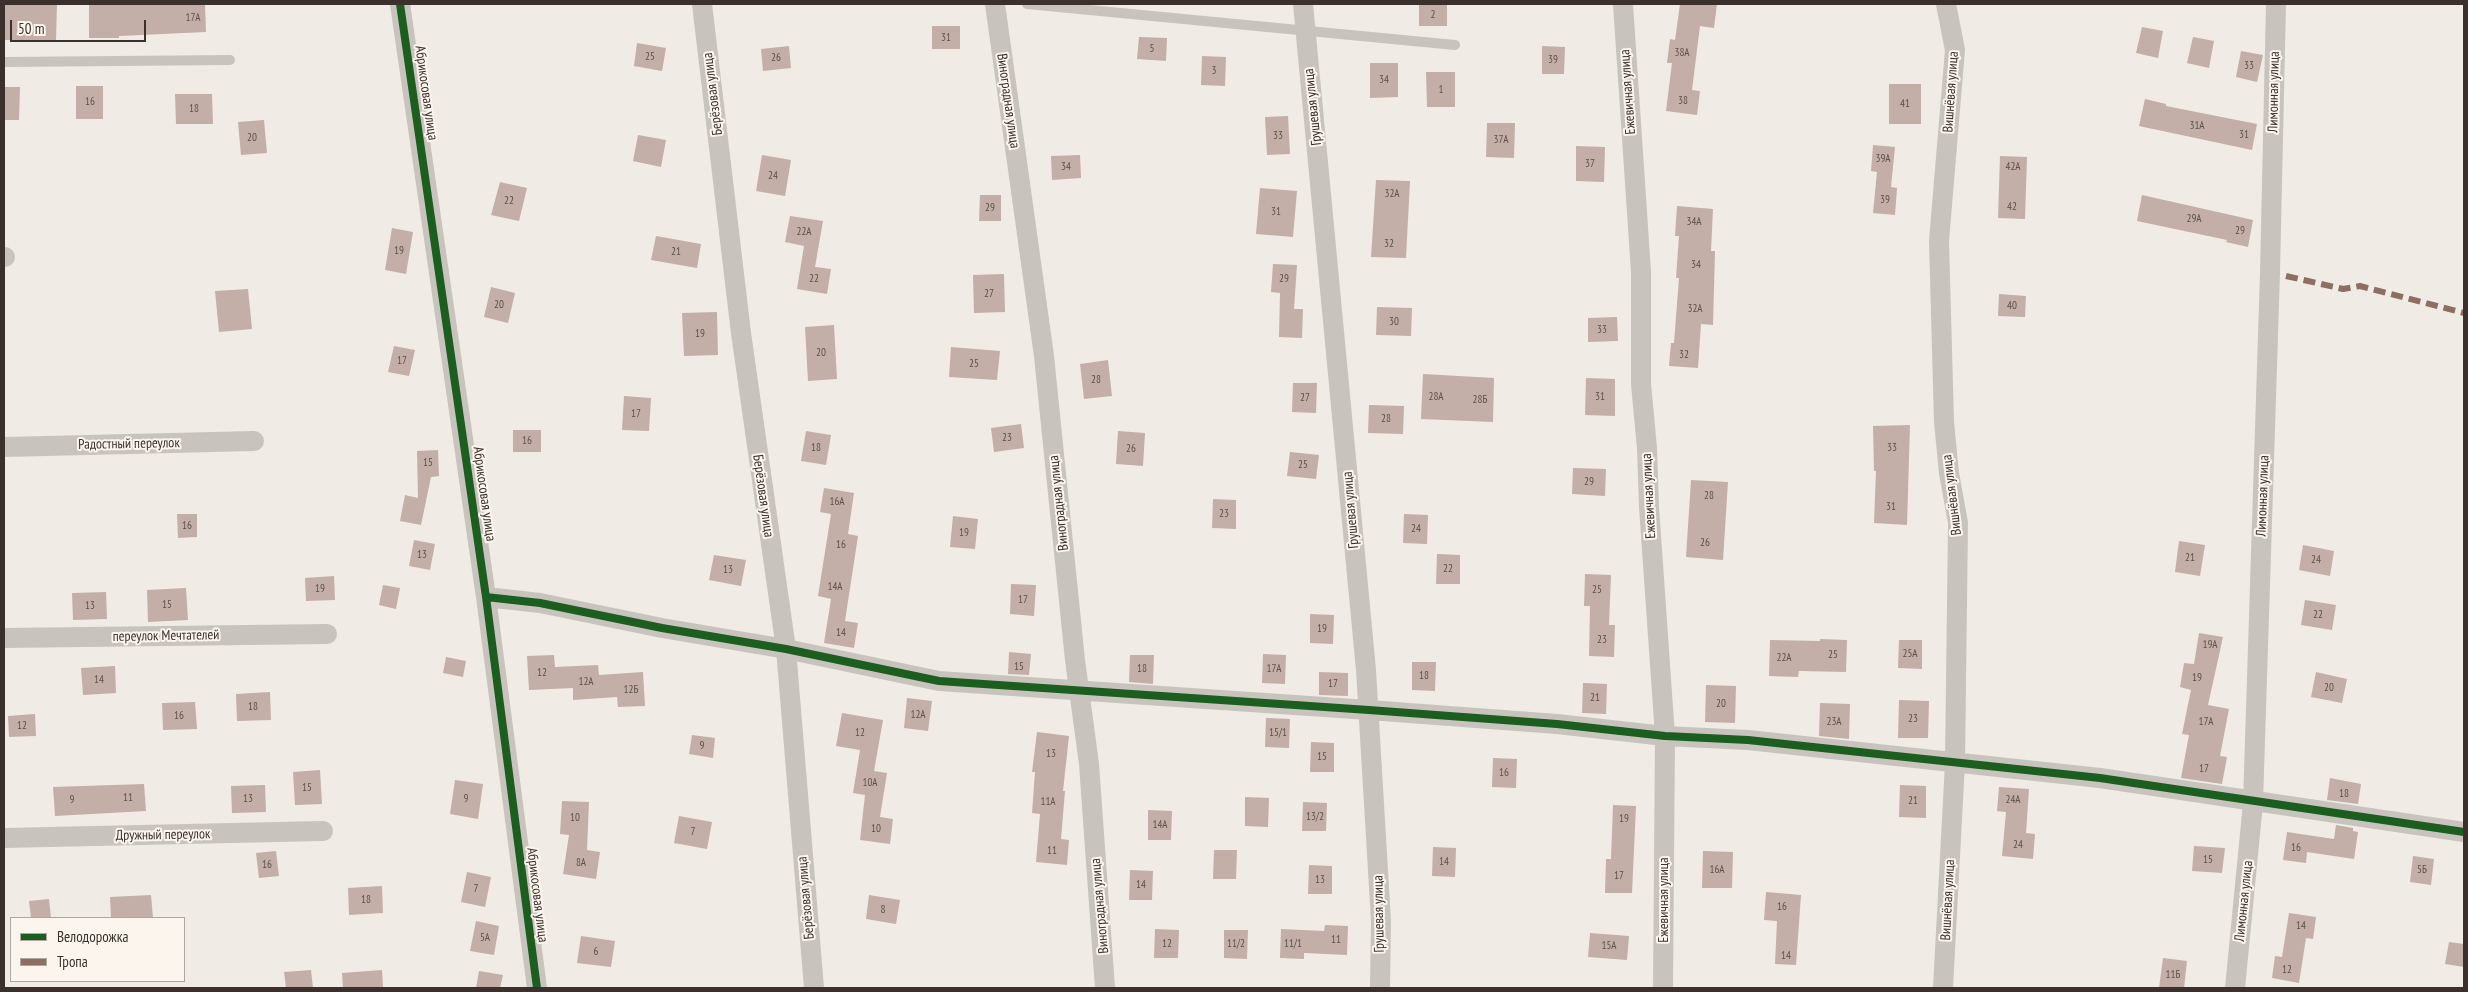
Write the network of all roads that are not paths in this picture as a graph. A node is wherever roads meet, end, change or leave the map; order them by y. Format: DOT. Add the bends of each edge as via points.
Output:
graph roads {
  1 [pos="400,4"];
  2 [pos="702,4"];
  3 [pos="1027,4"];
  4 [pos="1303,4"];
  5 [pos="1623,4"];
  6 [pos="1946,4"];
  7 [pos="2276,4"];
  8 [pos="996,12"];
  9 [pos="1306,32"];
  10 [pos="1455,45"];
  11 [pos="230,60"];
  12 [pos="4,62"];
  13 [pos="254,441"];
  14 [pos="4,447"];
  15 [pos="486,597"];
  16 [pos="327,634"];
  17 [pos="4,638"];
  18 [pos="786,649"];
  19 [pos="1078,690"];
  20 [pos="1369,710"];
  21 [pos="1665,736"];
  22 [pos="1955,763"];
  23 [pos="2253,803"];
  24 [pos="323,831"];
  25 [pos="2464,832"];
  26 [pos="4,838"];
  27 [pos="537,988"];
  28 [pos="814,988"];
  29 [pos="1105,988"];
  30 [pos="1380,988"];
  31 [pos="1663,988"];
  32 [pos="1943,988"];
  33 [pos="2235,988"];
  1 -- 15 [label="street, Абрикосовая улица"];
  2 -- 18 [label="street, Берёзовая улица" via="742,333"];
  3 -- 9 [label="lane"];
  4 -- 9 [label="street, Грушевая улица"];
  5 -- 21 [label="street, Ежевичная улица" via="1641,272 1641,384"];
  6 -- 22 [label="street, Вишнёвая улица" via="1956,50 1939,241 1944,422 1958,524"];
  7 -- 23 [label="street, Лимонная улица"];
  8 -- 19 [label="street, Виноградная улица" via="1044,356"];
  9 -- 10 [label="lane"];
  9 -- 20 [label="street, Грушевая улица"];
  11 -- 12 [label="lane"];
  13 -- 14 [label="street, Радостный переулок"];
  15 -- 18 [label="street" via="540,603"];
  15 -- 27 [label="street, Абрикосовая улица"];
  16 -- 17 [label="street, переулок Мечтателей"];
  18 -- 19 [label="street" via="939,681"];
  18 -- 28 [label="street, Берёзовая улица"];
  19 -- 20 [label="street"];
  19 -- 29 [label="street, Виноградная улица" via="1089,764"];
  20 -- 21 [label="street" via="1557,724"];
  20 -- 30 [label="street, Грушевая улица" via="1381,921"];
  21 -- 22 [label="street" via="1748,740"];
  21 -- 31 [label="street, Ежевичная улица"];
  22 -- 23 [label="street" via="2100,778"];
  22 -- 32 [label="street, Вишнёвая улица"];
  23 -- 25 [label="street"];
  23 -- 33 [label="street, Лимонная улица"];
  24 -- 26 [label="street, Дружный переулок"];
}
